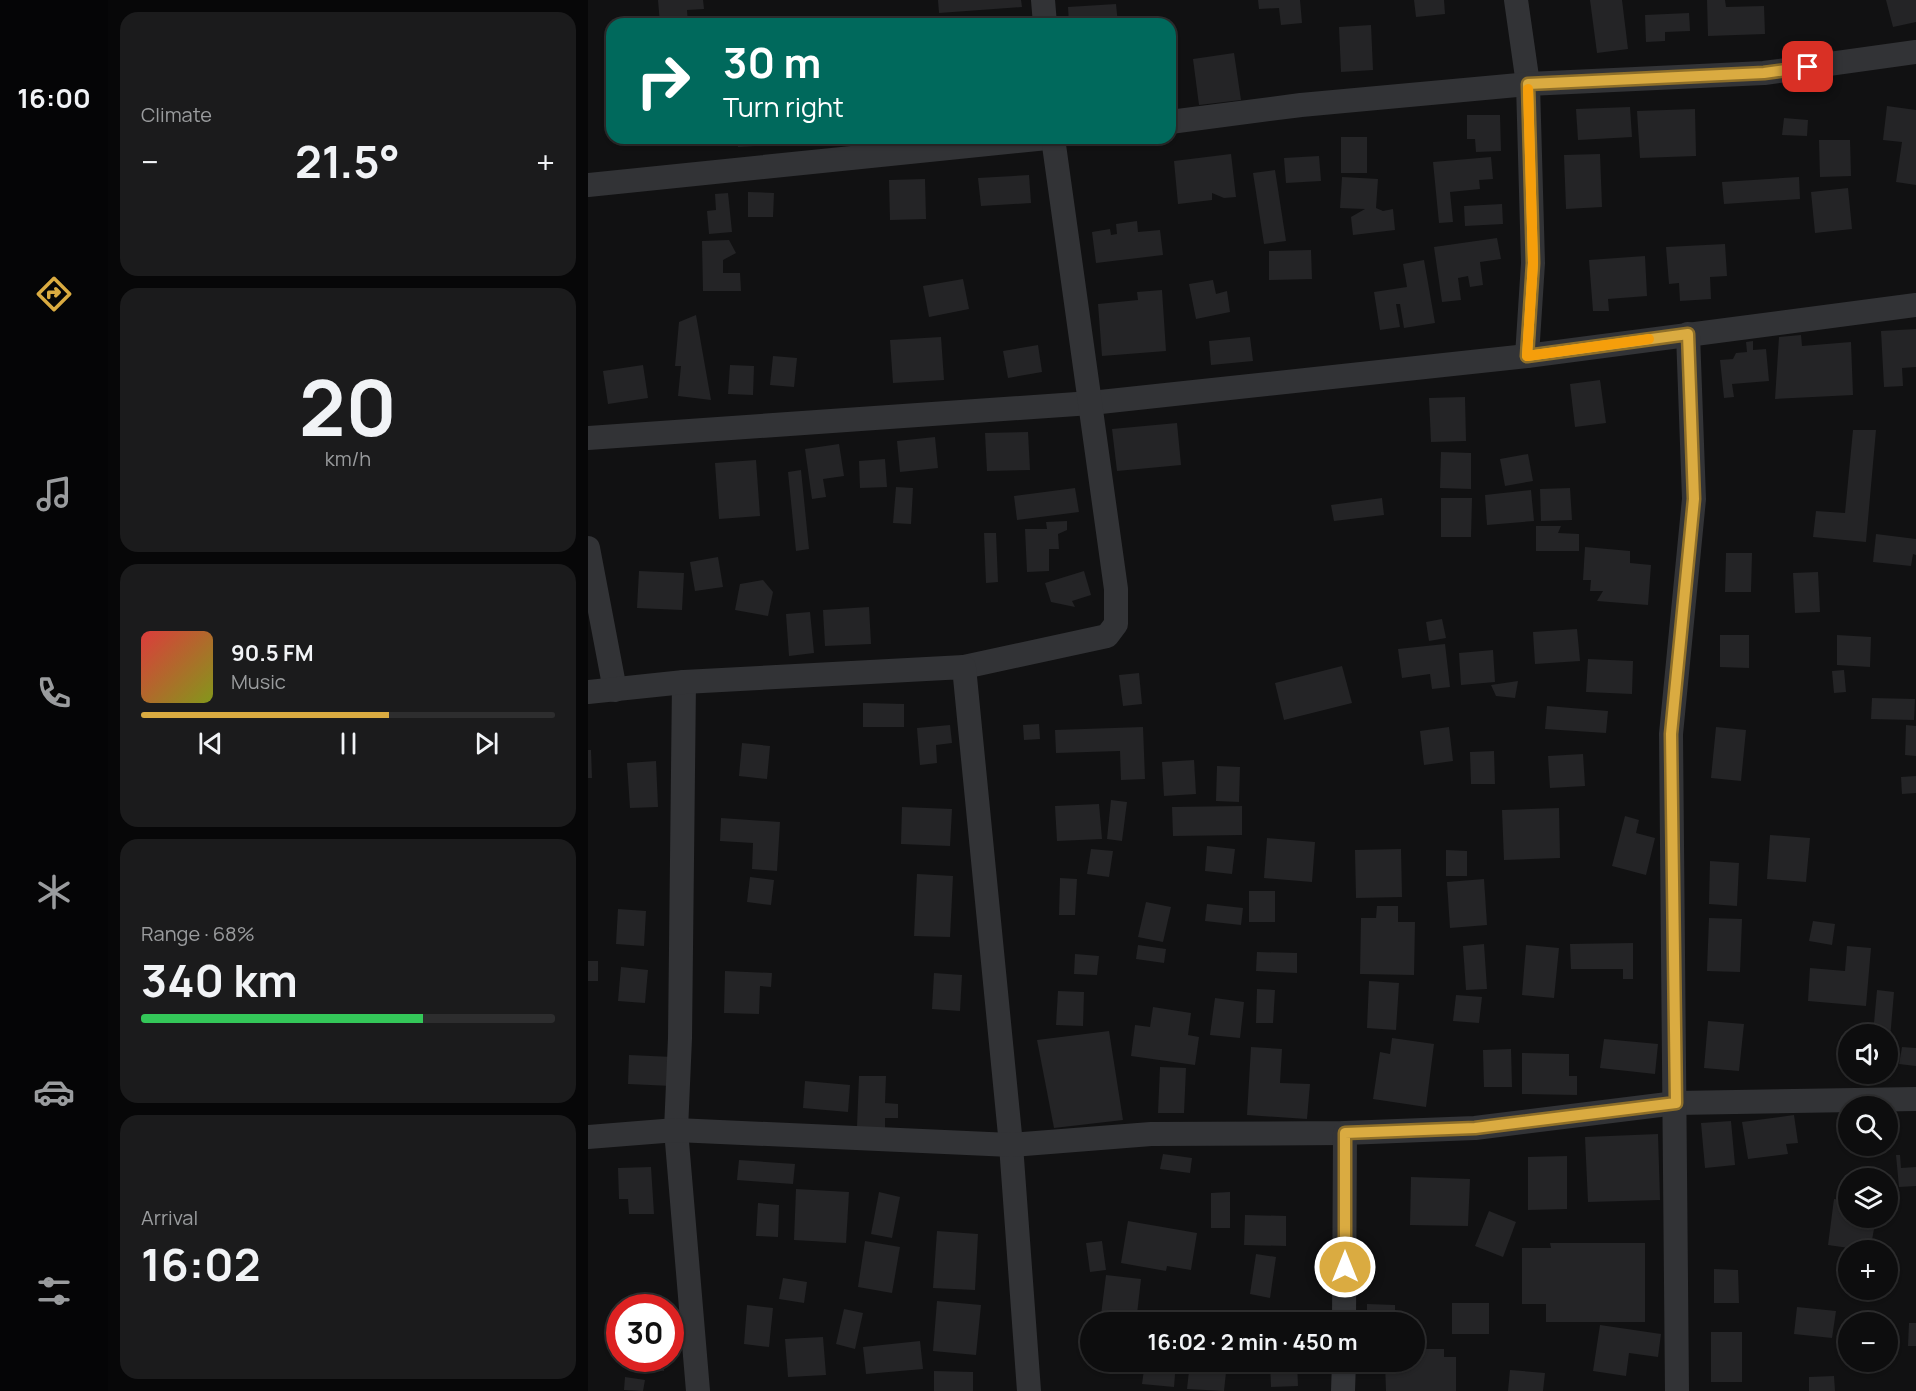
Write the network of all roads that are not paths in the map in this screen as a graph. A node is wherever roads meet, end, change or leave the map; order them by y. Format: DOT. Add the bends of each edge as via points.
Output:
graph roads {
  1 [pos="1043,0"];
  2 [pos="1516,0"];
  3 [pos="1044,18"];
  4 [pos="1916,52"];
  5 [pos="1528,84"];
  6 [pos="1176,121"];
  7 [pos="988,144"];
  8 [pos="1054,144"];
  9 [pos="588,185"];
  10 [pos="1916,305"];
  11 [pos="1688,334"];
  12 [pos="1527,356"];
  13 [pos="1091,404"];
  14 [pos="588,438"];
  15 [pos="588,548"];
  16 [pos="964,667"];
  17 [pos="684,682"];
  18 [pos="615,690"];
  19 [pos="588,692"];
  20 [pos="1916,1099"];
  21 [pos="1676,1103"];
  22 [pos="676,1130"];
  23 [pos="1345,1133"];
  24 [pos="588,1137"];
  25 [pos="1011,1144"];
  26 [pos="1344,1312"];
  27 [pos="1344,1372"];
  28 [pos="698,1391"];
  29 [pos="1029,1391"];
  30 [pos="1343,1391"];
  31 [pos="1677,1391"];
  1 -- 3 [label="street"];
  2 -- 5 [label="street"];
  4 -- 5 [label="street" via="1764,73"];
  5 -- 6 [label="street"];
  5 -- 12 [label="street" via="1533,263"];
  7 -- 9 [label="street"];
  8 -- 13 [label="street"];
  10 -- 11 [label="street"];
  11 -- 12 [label="street"];
  11 -- 21 [label="street" via="1694,499 1671,734"];
  12 -- 13 [label="street"];
  13 -- 14 [label="street"];
  13 -- 16 [label="street" via="1116,589 1116,624 1107,636"];
  15 -- 18 [label="street"];
  16 -- 17 [label="street"];
  16 -- 25 [label="street"];
  17 -- 18 [label="street"];
  17 -- 22 [label="street"];
  18 -- 19 [label="street"];
  20 -- 21 [label="street"];
  21 -- 23 [label="street" via="1475,1128"];
  21 -- 31 [label="street"];
  22 -- 24 [label="street"];
  22 -- 25 [label="street"];
  22 -- 28 [label="street"];
  23 -- 25 [label="street" via="1152,1134"];
  23 -- 26 [label="street"];
  25 -- 29 [label="street"];
  27 -- 30 [label="street"];
}
